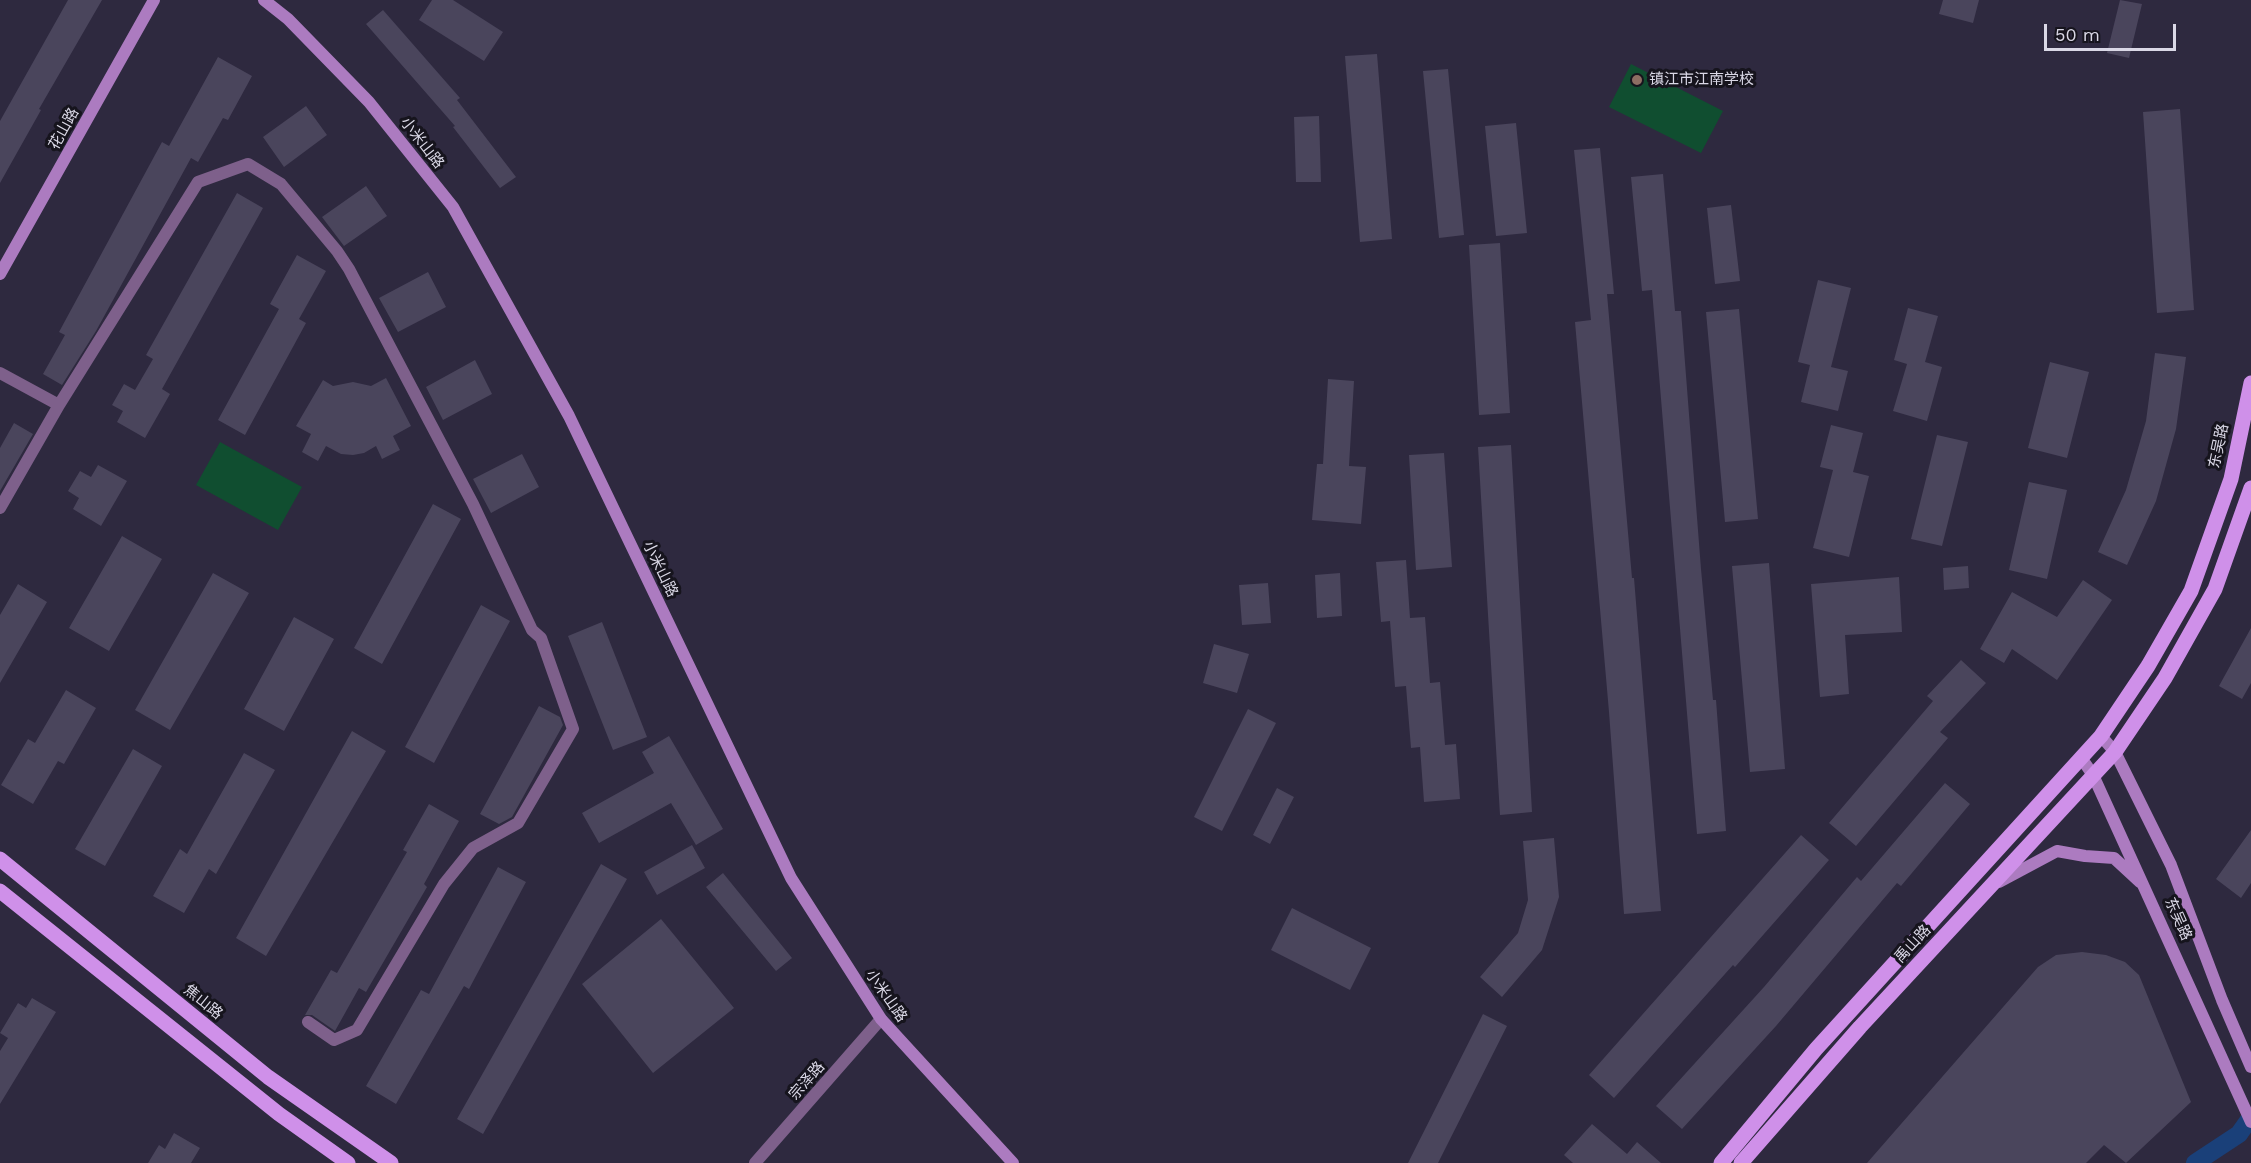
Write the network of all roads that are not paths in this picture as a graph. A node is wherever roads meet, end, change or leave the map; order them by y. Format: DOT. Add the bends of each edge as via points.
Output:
graph roads {
  1 [pos="154,0"];
  2 [pos="264,0"];
  3 [pos="0,274"];
  4 [pos="0,373"];
  5 [pos="2251,383"];
  6 [pos="59,405"];
  7 [pos="2251,488"];
  8 [pos="0,508"];
  9 [pos="2101,736"];
  10 [pos="2115,752"];
  11 [pos="2082,759"];
  12 [pos="2093,775"];
  13 [pos="0,859"];
  14 [pos="1992,885"];
  15 [pos="2144,886"];
  16 [pos="0,891"];
  17 [pos="880,1019"];
  18 [pos="309,1022"];
  19 [pos="2251,1067"];
  20 [pos="2251,1122"];
  21 [pos="348,1163"];
  22 [pos="391,1163"];
  23 [pos="755,1163"];
  24 [pos="1013,1163"];
  25 [pos="1721,1163"];
  26 [pos="1741,1163"];
  1 -- 3 [label="street, 花山路"];
  2 -- 17 [label="street, 小米山路" via="288,19 369,102 453,207 569,416 791,878"];
  4 -- 6 [label="street"];
  5 -- 9 [label="main road, 东吴路" via="2231,479 2190,591 2148,666"];
  6 -- 8 [label="street"];
  6 -- 18 [label="street" via="198,182 248,164 281,184 349,269 473,504 532,630 541,638 573,729 518,823 473,848 444,884 357,1030 334,1041"];
  7 -- 10 [label="main road" via="2215,589 2165,678"];
  9 -- 10 [label="street, 东吴路"];
  9 -- 11 [label="main road, 东吴路"];
  10 -- 12 [label="main road, 禹山路"];
  10 -- 19 [label="street, 东吴路" via="2171,865"];
  11 -- 12 [label="street, 东吴路"];
  11 -- 25 [label="main road, 禹山路" via="1816,1049"];
  12 -- 14 [label="main road, 禹山路"];
  12 -- 15 [label="street, 东吴路"];
  13 -- 22 [label="main road, 焦山路" via="268,1077"];
  14 -- 15 [label="street" via="2057,851 2114,858"];
  14 -- 26 [label="main road, 禹山路"];
  15 -- 20 [label="street, 东吴路"];
  16 -- 21 [label="main road" via="279,1114"];
  17 -- 23 [label="street, 宗泽路"];
  17 -- 24 [label="street, 小米山路"];
}
